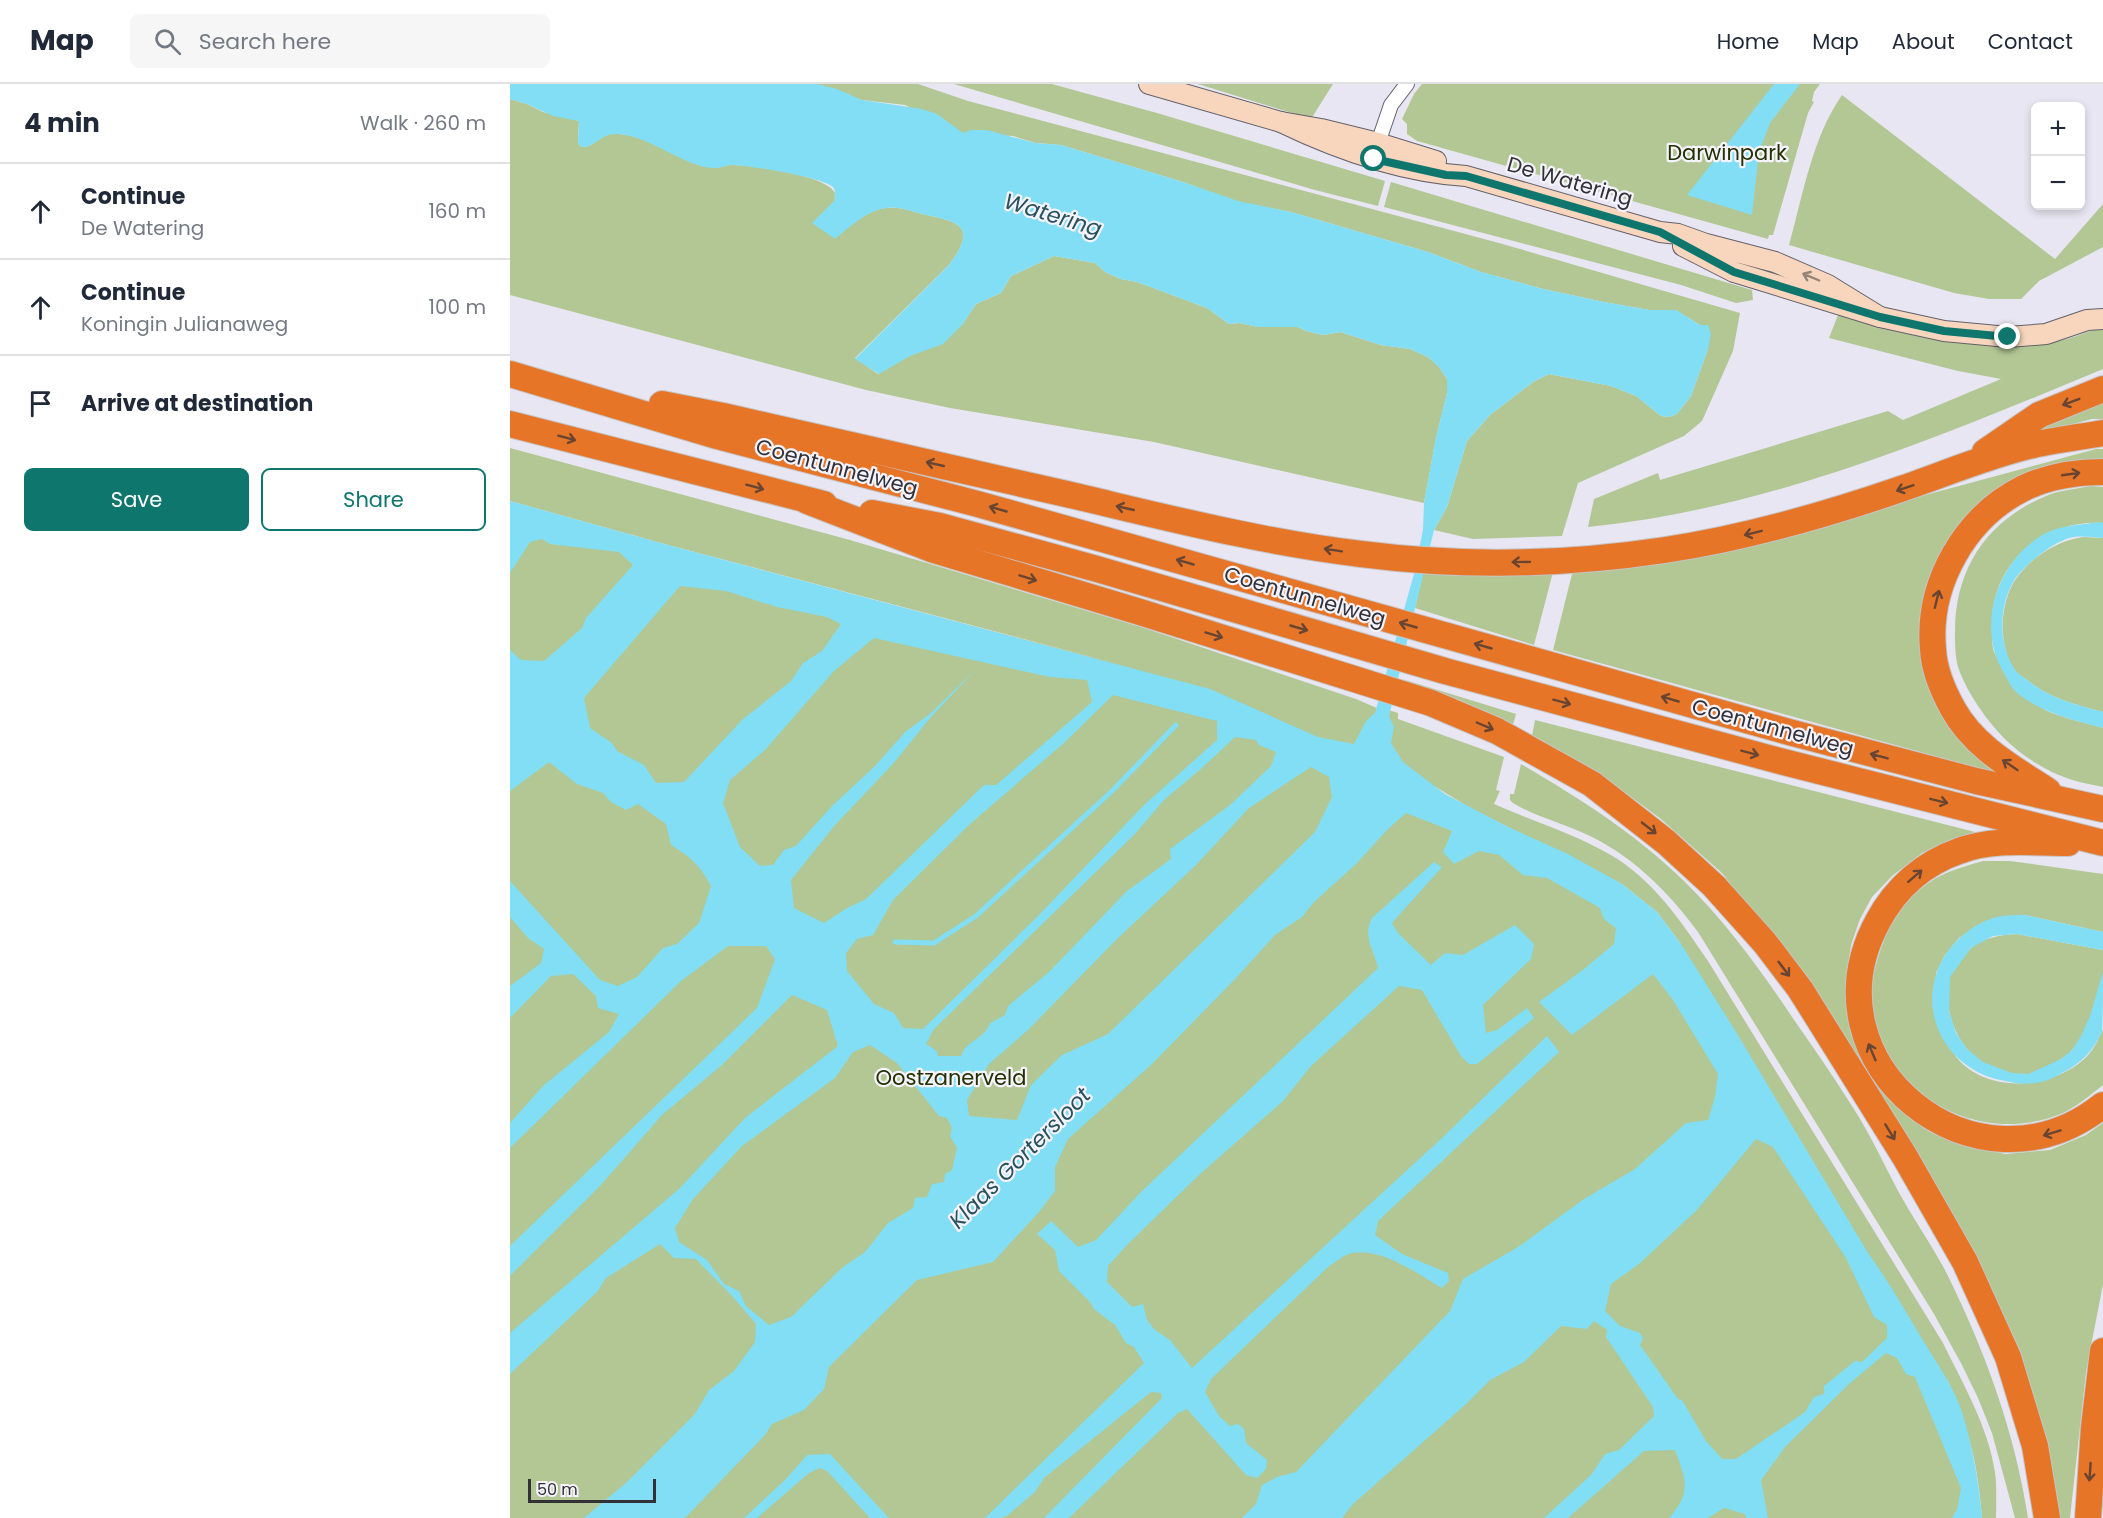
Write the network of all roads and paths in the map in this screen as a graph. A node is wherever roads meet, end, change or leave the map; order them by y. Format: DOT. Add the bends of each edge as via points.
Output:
graph roads {
  1 [pos="1149,84"];
  2 [pos="1407,84"];
  3 [pos="1376,151"];
  4 [pos="1660,232"];
  5 [pos="2098,316"];
  6 [pos="1880,317"];
  7 [pos="510,374"];
  8 [pos="535,380"];
  9 [pos="2103,389"];
  10 [pos="510,424"];
  11 [pos="2103,433"];
  12 [pos="1960,469"];
  13 [pos="2103,472"];
  14 [pos="807,501"];
  15 [pos="2058,798"];
  16 [pos="2103,809"];
  17 [pos="2102,842"];
  18 [pos="2103,1105"];
  19 [pos="2103,1351"];
  20 [pos="2047,1518"];
  21 [pos="2088,1518"];
  1 -- 3 [label="main road, De Watering" via="1281,122 1321,129"];
  2 -- 3 [label="street" via="1391,105"];
  3 -- 4 [label="main road, De Watering" via="1446,165 1466,176"];
  4 -- 6 [label="main road, De Watering" via="1734,272"];
  6 -- 4 [label="main road, De Watering, one-way" via="1828,285 1775,262"];
  5 -- 6 [label="main road" via="2046,334 2008,337 1944,331"];
  7 -- 8 [label="highway, Coentunnelweg"];
  12 -- 8 [label="highway, one-way" via="1754,533 1665,550 1579,560 1454,562 1299,545 723,416"];
  15 -- 8 [label="highway, Coentunnelweg, one-way" via="1811,738 974,503 717,436"];
  9 -- 12 [label="highway, one-way" via="2039,415"];
  10 -- 14 [label="highway, Coentunnelweg, one-way"];
  11 -- 12 [label="highway" via="2031,446"];
  15 -- 13 [label="highway, one-way" via="1975,739 1959,718 1940,681 1932,650 1934,614 1950,563 1970,532 1994,507 2036,483 2068,474"];
  14 -- 17 [label="highway, Coentunnelweg, one-way" via="940,526 1444,670 1776,760"];
  14 -- 20 [label="highway, one-way" via="932,549 1431,703 1497,731 1592,784 1666,842 1714,886 1800,989 1965,1262 2008,1356 2035,1446"];
  15 -- 16 [label="highway, Coentunnelweg"];
  18 -- 17 [label="highway, one-way" via="2058,1132 2024,1139 1991,1138 1943,1125 1904,1098 1879,1066 1862,1021 1860,990 1863,957 1874,927 1894,896 1924,868 1960,850 1984,844"];
  19 -- 21 [label="highway, one-way"];
}
